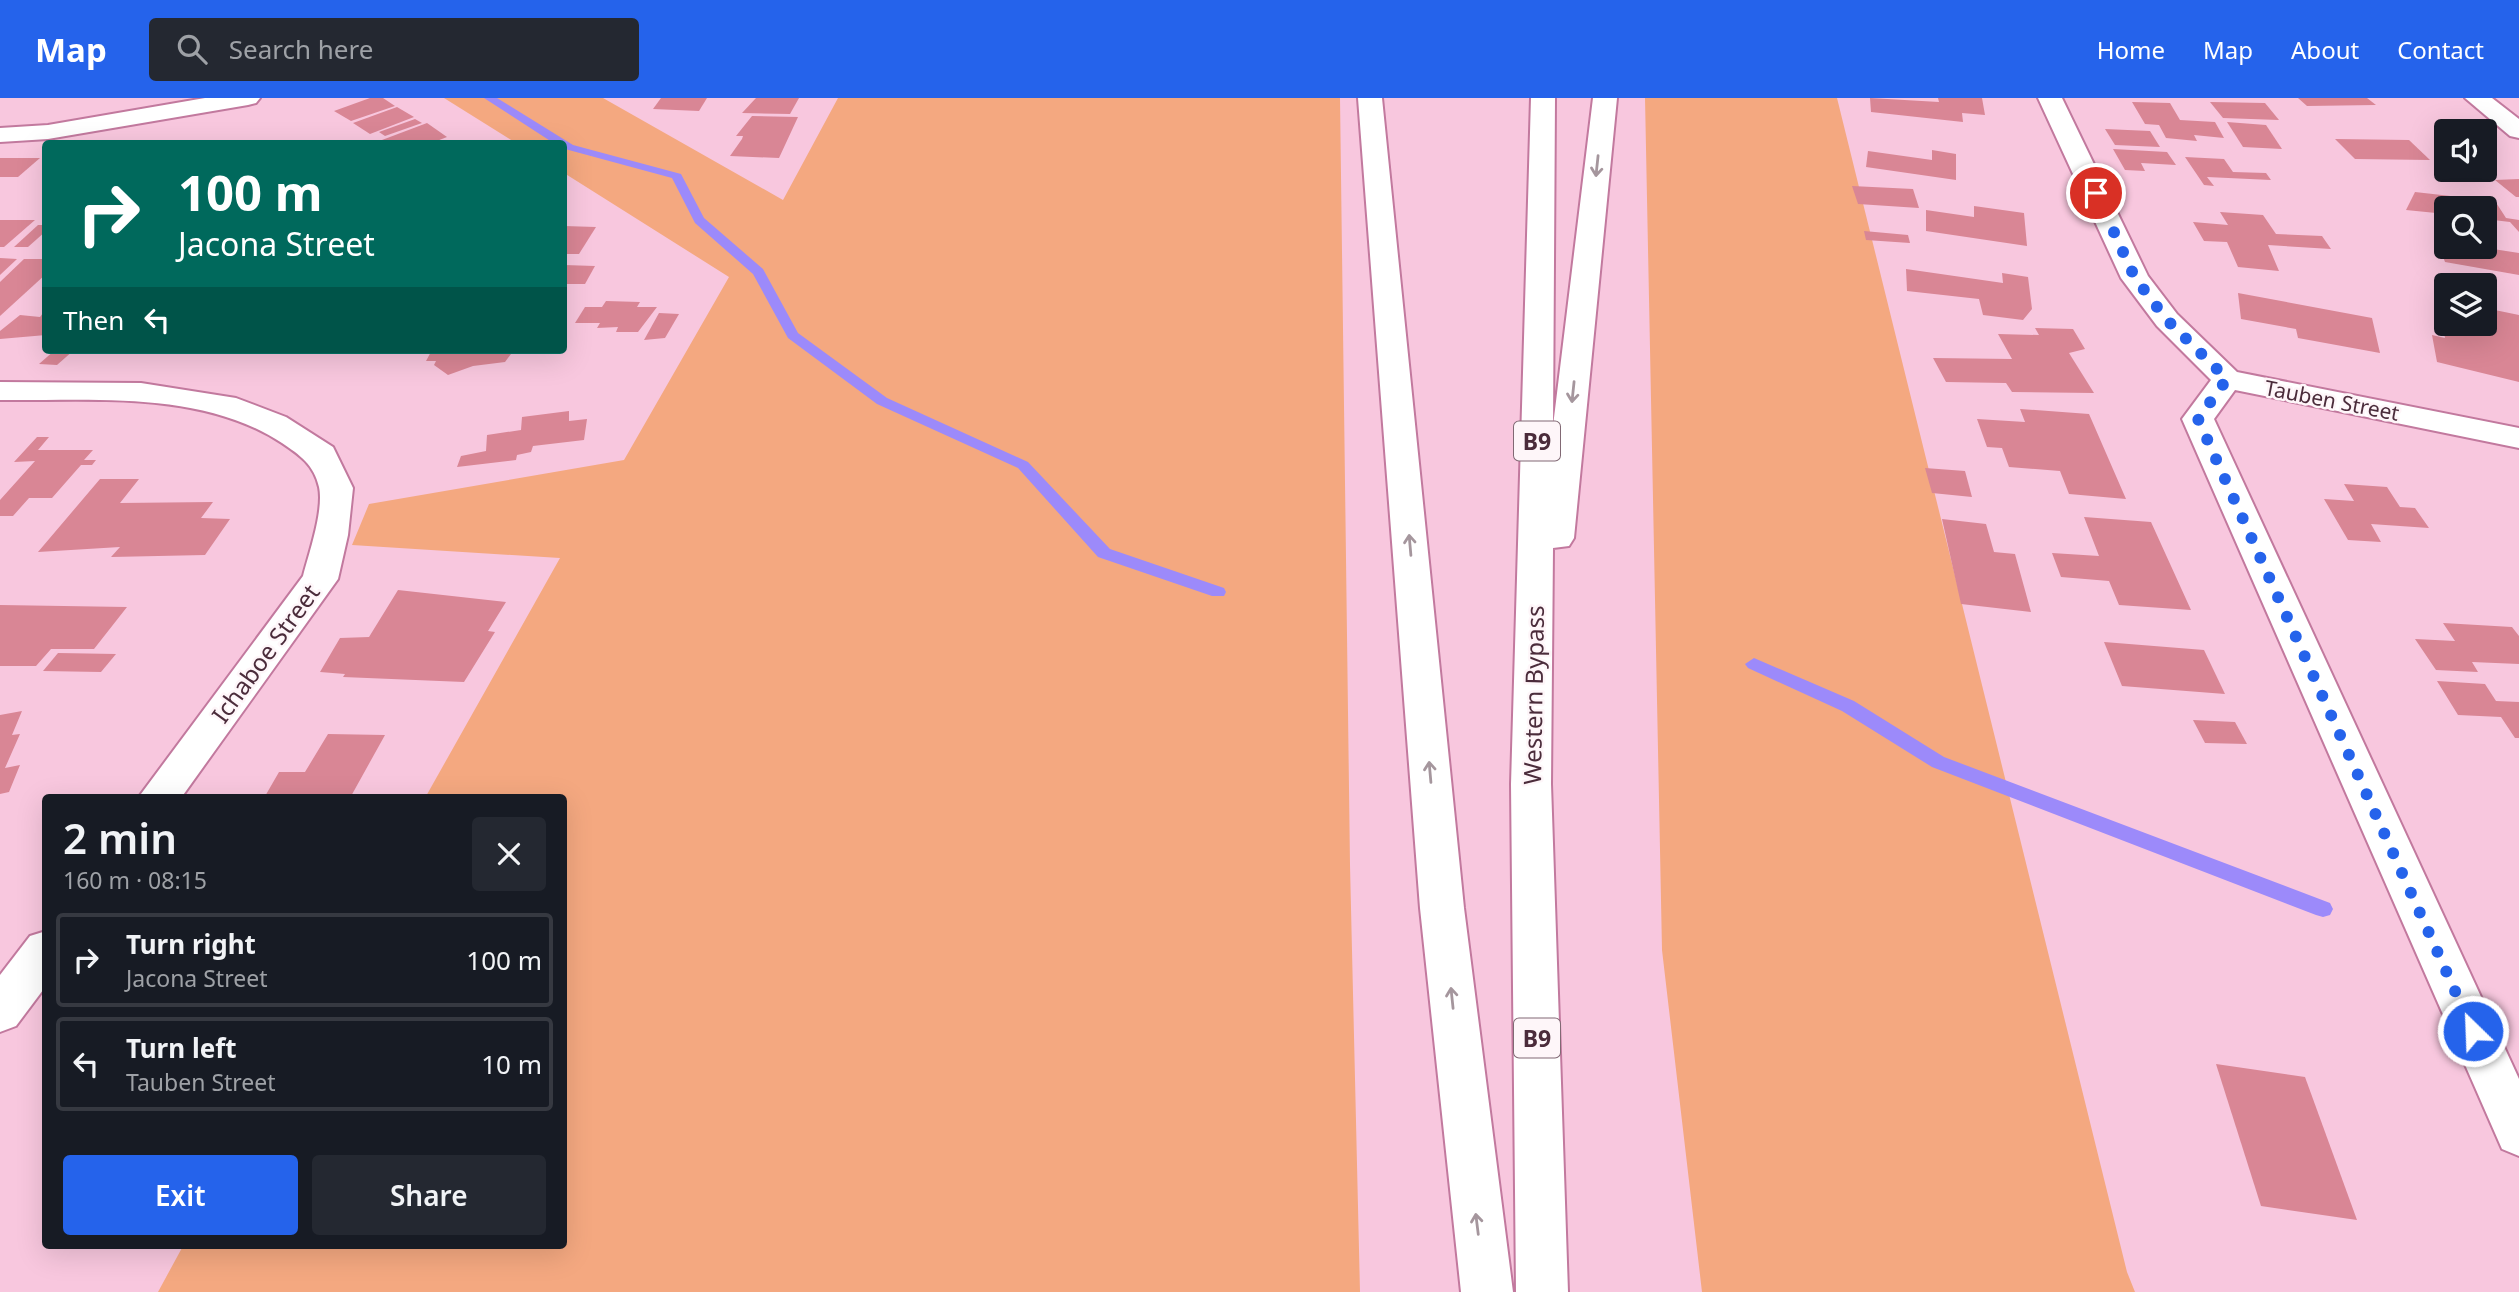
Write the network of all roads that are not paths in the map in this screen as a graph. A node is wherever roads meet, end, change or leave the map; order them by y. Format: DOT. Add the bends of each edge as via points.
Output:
graph roads {
  1 [pos="248,98"];
  2 [pos="1370,98"];
  3 [pos="1544,98"];
  4 [pos="1605,98"];
  5 [pos="2050,98"];
  6 [pos="2477,98"];
  7 [pos="2519,131"];
  8 [pos="0,135"];
  9 [pos="2227,379"];
  10 [pos="0,391"];
  11 [pos="2519,438"];
  12 [pos="1531,784"];
  13 [pos="161,794"];
  14 [pos="42,955"];
  15 [pos="0,1011"];
  16 [pos="2519,1133"];
  17 [pos="1486,1292"];
  18 [pos="1542,1292"];
  1 -- 8 [label="main road" via="48,132"];
  17 -- 2 [label="main road, one-way" via="1442,908"];
  3 -- 12 [label="main road, Western Bypass / B9"];
  4 -- 12 [label="main road, one-way"];
  5 -- 9 [label="main road" via="2135,278 2167,320"];
  6 -- 7 [label="main road"];
  9 -- 11 [label="main road, Tauben Street"];
  9 -- 16 [label="main road" via="2198,419"];
  10 -- 13 [label="main road, Ichaboe Street" via="141,392 225,405 275,424 321,454 336,488 320,579"];
  12 -- 18 [label="main road, Western Bypass / B9"];
  14 -- 15 [label="main road"];
}
